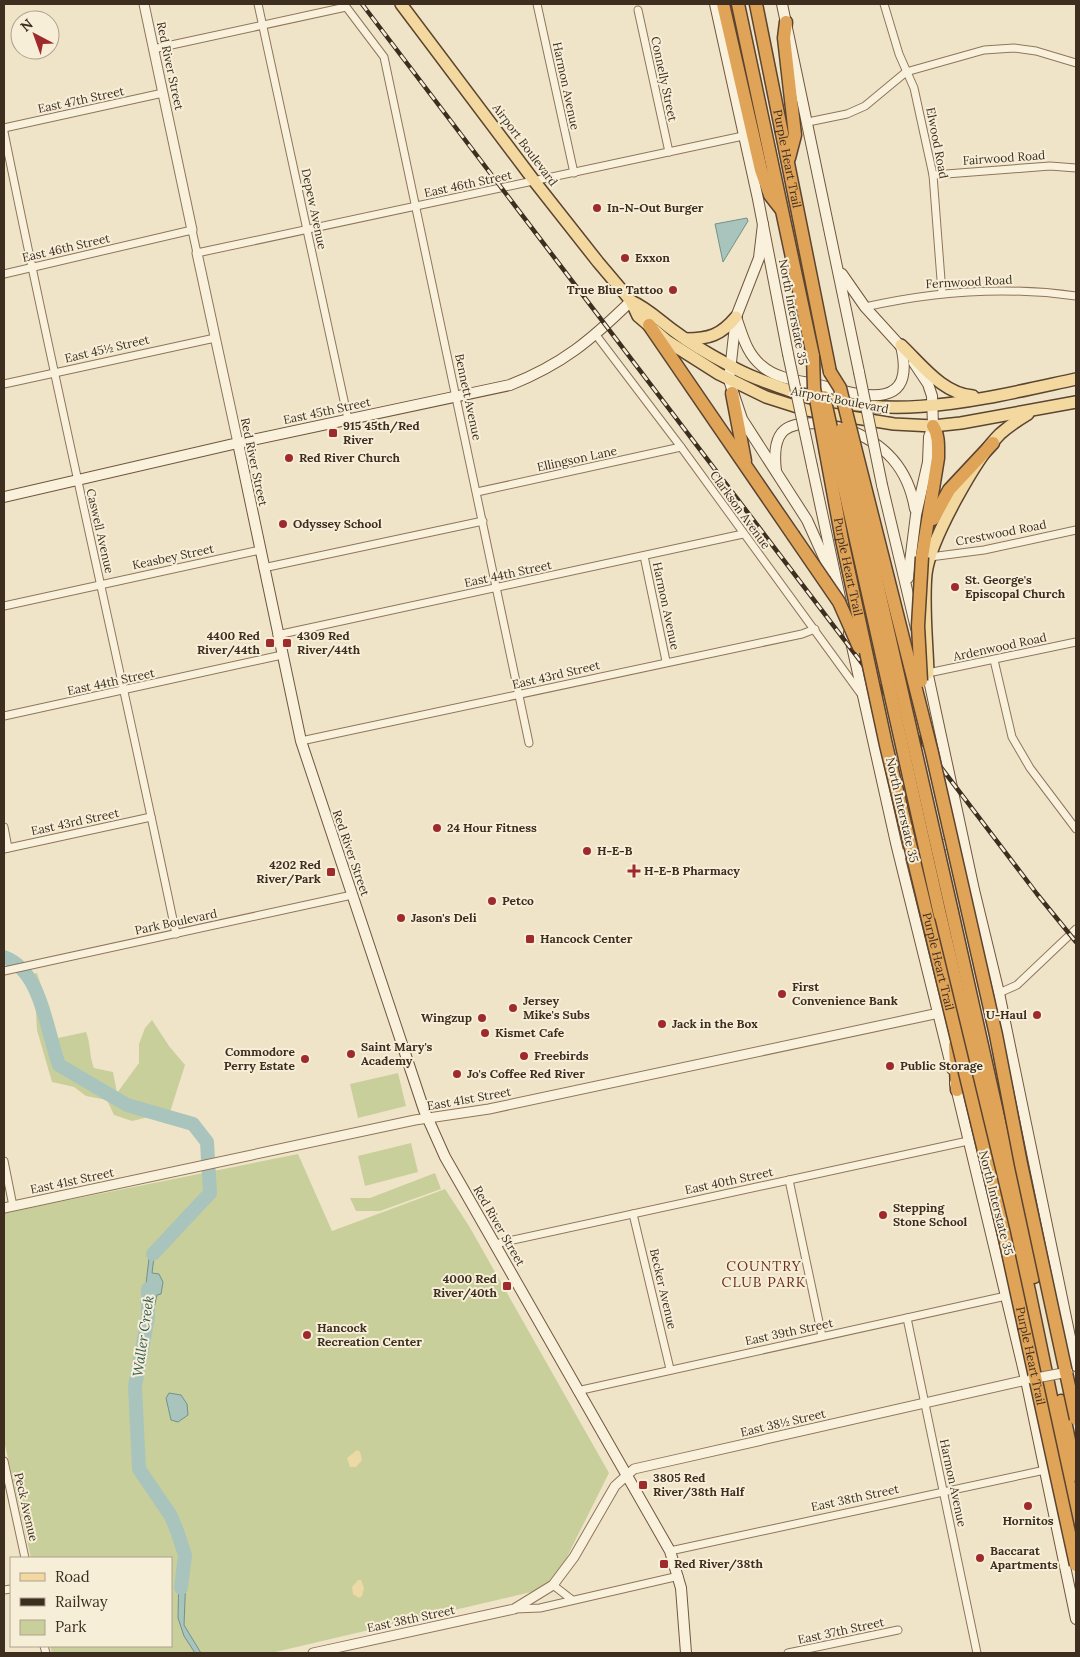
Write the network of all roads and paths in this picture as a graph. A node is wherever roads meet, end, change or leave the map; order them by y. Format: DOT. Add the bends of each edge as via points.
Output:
graph roads {
  1 [pos="144,4"];
  2 [pos="258,4"];
  3 [pos="401,4"];
  4 [pos="537,4"];
  5 [pos="715,4"];
  6 [pos="723,4"];
  7 [pos="738,4"];
  8 [pos="756,4"];
  9 [pos="782,4"];
  10 [pos="884,4"];
  11 [pos="345,6"];
  12 [pos="638,10"];
  13 [pos="786,22"];
  14 [pos="262,26"];
  15 [pos="154,48"];
  16 [pos="1076,63"];
  17 [pos="906,72"];
  18 [pos="162,94"];
  19 [pos="808,122"];
  20 [pos="4,128"];
  21 [pos="4,132"];
  22 [pos="743,136"];
  23 [pos="669,152"];
  24 [pos="788,160"];
  25 [pos="1076,168"];
  26 [pos="574,173"];
  27 [pos="933,175"];
  28 [pos="535,182"];
  29 [pos="416,207"];
  30 [pos="783,212"];
  31 [pos="763,224"];
  32 [pos="192,230"];
  33 [pos="308,230"];
  34 [pos="197,253"];
  35 [pos="836,264"];
  36 [pos="31,268"];
  37 [pos="4,274"];
  38 [pos="942,293"];
  39 [pos="1076,296"];
  40 [pos="631,300"];
  41 [pos="865,307"];
  42 [pos="736,317"];
  43 [pos="649,325"];
  44 [pos="596,335"];
  45 [pos="215,338"];
  46 [pos="686,339"];
  47 [pos="901,345"];
  48 [pos="813,356"];
  49 [pos="729,366"];
  50 [pos="829,368"];
  51 [pos="54,373"];
  52 [pos="1076,379"];
  53 [pos="729,380"];
  54 [pos="4,384"];
  55 [pos="732,393"];
  56 [pos="456,396"];
  57 [pos="992,397"];
  58 [pos="1076,402"];
  59 [pos="933,406"];
  60 [pos="1052,407"];
  61 [pos="348,419"];
  62 [pos="933,426"];
  63 [pos="238,443"];
  64 [pos="993,443"];
  65 [pos="681,448"];
  66 [pos="746,467"];
  67 [pos="776,471"];
  68 [pos="77,481"];
  69 [pos="477,492"];
  70 [pos="4,497"];
  71 [pos="916,515"];
  72 [pos="483,521"];
  73 [pos="1076,530"];
  74 [pos="743,534"];
  75 [pos="925,542"];
  76 [pos="260,550"];
  77 [pos="644,556"];
  78 [pos="926,557"];
  79 [pos="263,568"];
  80 [pos="102,584"];
  81 [pos="907,585"];
  82 [pos="497,588"];
  83 [pos="838,590"];
  84 [pos="4,606"];
  85 [pos="815,629"];
  86 [pos="277,635"];
  87 [pos="1076,642"];
  88 [pos="282,655"];
  89 [pos="994,660"];
  90 [pos="666,661"];
  91 [pos="928,673"];
  92 [pos="124,690"];
  93 [pos="518,695"];
  94 [pos="865,700"];
  95 [pos="4,716"];
  96 [pos="301,741"];
  97 [pos="529,743"];
  98 [pos="886,745"];
  99 [pos="932,753"];
  100 [pos="956,807"];
  101 [pos="151,817"];
  102 [pos="891,822"];
  103 [pos="4,827"];
  104 [pos="1076,829"];
  105 [pos="965,848"];
  106 [pos="6,849"];
  107 [pos="899,855"];
  108 [pos="903,870"];
  109 [pos="974,890"];
  110 [pos="352,896"];
  111 [pos="912,905"];
  112 [pos="946,913"];
  113 [pos="1076,929"];
  114 [pos="176,934"];
  115 [pos="945,941"];
  116 [pos="4,971"];
  117 [pos="998,993"];
  118 [pos="939,1013"];
  119 [pos="957,1090"];
  120 [pos="428,1119"];
  121 [pos="968,1141"];
  122 [pos="4,1161"];
  123 [pos="789,1180"];
  124 [pos="13,1206"];
  125 [pos="4,1208"];
  126 [pos="634,1214"];
  127 [pos="495,1244"];
  128 [pos="1006,1296"];
  129 [pos="907,1318"];
  130 [pos="822,1336"];
  131 [pos="670,1369"];
  132 [pos="1074,1370"];
  133 [pos="1029,1379"];
  134 [pos="577,1391"];
  135 [pos="925,1404"];
  136 [pos="1076,1419"];
  137 [pos="4,1462"];
  138 [pos="1045,1470"];
  139 [pos="1076,1475"];
  140 [pos="626,1476"];
  141 [pos="944,1492"];
  142 [pos="1076,1518"];
  143 [pos="670,1552"];
  144 [pos="26,1557"];
  145 [pos="1076,1565"];
  146 [pos="679,1576"];
  147 [pos="553,1585"];
  148 [pos="570,1599"];
  149 [pos="514,1609"];
  150 [pos="1076,1619"];
  151 [pos="898,1630"];
  152 [pos="313,1653"];
  153 [pos="686,1653"];
  154 [pos="788,1653"];
  155 [pos="977,1653"];
  1 -- 15 [label="street, Red River Street"];
  2 -- 14 [label="street, Depew Avenue"];
  3 -- 28 [label="main road, Airport Boulevard"];
  4 -- 26 [label="street, Harmon Avenue"];
  5 -- 22 [label="main road, North Interstate 35"];
  6 -- 30 [label="highway" via="761,170 770,195"];
  7 -- 30 [label="highway, Purple Heart Trail"];
  8 -- 24 [label="highway, Purple Heart Trail"];
  9 -- 13 [label="main road"];
  10 -- 17 [label="street, Elwood Road"];
  11 -- 14 [label="street"];
  11 -- 29 [label="street, Bennett Avenue" via="384,57"];
  12 -- 23 [label="street, Connelly Street"];
  13 -- 19 [label="main road"];
  13 -- 24 [label="highway" via="784,38 795,135"];
  14 -- 15 [label="street"];
  14 -- 33 [label="street, Depew Avenue"];
  15 -- 18 [label="street, Red River Street"];
  16 -- 17 [label="street" via="1014,48 984,50"];
  17 -- 19 [label="street" via="865,106 846,114"];
  17 -- 27 [label="street, Elwood Road" via="914,88"];
  18 -- 20 [label="street, East 47th Street"];
  18 -- 32 [label="street, Red River Street"];
  19 -- 35 [label="main road"];
  21 -- 36 [label="street, Caswell Avenue"];
  22 -- 23 [label="street, East 46th Street"];
  22 -- 31 [label="main road, North Interstate 35"];
  23 -- 26 [label="street, East 46th Street"];
  24 -- 50 [label="highway, Purple Heart Trail"];
  25 -- 27 [label="street, Fairwood Road" via="1050,166"];
  26 -- 28 [label="street, East 46th Street"];
  27 -- 38 [label="street, Elwood Road"];
  28 -- 29 [label="street, East 46th Street"];
  28 -- 40 [label="main road, Airport Boulevard"];
  29 -- 33 [label="street, East 46th Street"];
  29 -- 56 [label="street, Bennett Avenue"];
  30 -- 48 [label="highway, Purple Heart Trail"];
  31 -- 42 [label="main road" via="759,258"];
  31 -- 83 [label="main road, North Interstate 35, bridge"];
  32 -- 34 [label="street, Red River Street"];
  32 -- 36 [label="street, East 46th Street"];
  33 -- 34 [label="street, East 46th Street"];
  33 -- 61 [label="street, Depew Avenue"];
  34 -- 45 [label="street, Red River Street"];
  35 -- 41 [label="main road"];
  35 -- 81 [label="main road, bridge" via="882,486"];
  36 -- 37 [label="street, East 46th Street"];
  36 -- 51 [label="street, Caswell Avenue"];
  38 -- 39 [label="street, Fernwood Road" via="1018,290"];
  38 -- 41 [label="street, Fernwood Road"];
  40 -- 43 [label="main road, Airport Boulevard" via="638,316"];
  40 -- 44 [label="main road, East 45th Street"];
  40 -- 46 [label="main road, Airport Boulevard"];
  41 -- 47 [label="main road"];
  42 -- 46 [label="main road" via="714,337"];
  42 -- 47 [label="main road" via="749,353 763,368 783,377 854,394 885,395 897,387 905,374"];
  42 -- 49 [label="main road"];
  43 -- 53 [label="main road, Airport Boulevard" via="667,341"];
  43 -- 66 [label="highway"];
  44 -- 56 [label="main road, East 45th Street" via="575,352 534,375"];
  44 -- 65 [label="street, Clarkson Avenue"];
  45 -- 51 [label="street, East 45½ Street"];
  45 -- 63 [label="street, Red River Street"];
  46 -- 49 [label="main road, Airport Boulevard"];
  47 -- 57 [label="main road" via="948,389 961,395"];
  47 -- 59 [label="main road" via="928,384"];
  48 -- 98 [label="highway, Purple Heart Trail, bridge" via="814,388 842,540"];
  48 -- 112 [label="highway, Purple Heart Trail, bridge" via="871,600 894,714"];
  49 -- 53 [label="main road"];
  49 -- 59 [label="main road, Airport Boulevard" via="816,399 889,409"];
  50 -- 99 [label="highway, Purple Heart Trail, bridge" via="840,388"];
  50 -- 112 [label="highway, Purple Heart Trail, bridge"];
  51 -- 54 [label="street, East 45½ Street"];
  51 -- 68 [label="street, Caswell Avenue"];
  52 -- 57 [label="main road, Airport Boulevard"];
  53 -- 55 [label="main road"];
  53 -- 62 [label="main road, Airport Boulevard" via="766,397 807,410 866,421"];
  55 -- 66 [label="highway"];
  55 -- 67 [label="main road" via="751,435"];
  56 -- 61 [label="main road, East 45th Street"];
  56 -- 69 [label="street, Bennett Avenue"];
  57 -- 59 [label="main road, Airport Boulevard"];
  58 -- 60 [label="main road, Airport Boulevard"];
  59 -- 62 [label="main road"];
  60 -- 62 [label="main road, Airport Boulevard"];
  60 -- 64 [label="main road" via="1032,412 1014,422"];
  61 -- 63 [label="main road, East 45th Street"];
  62 -- 71 [label="main road"];
  62 -- 75 [label="highway" via="938,451"];
  63 -- 68 [label="main road, East 45th Street"];
  63 -- 76 [label="main road, Red River Street"];
  64 -- 75 [label="highway" via="949,490"];
  64 -- 78 [label="main road" via="951,509"];
  65 -- 69 [label="street, Ellingson Lane"];
  65 -- 74 [label="street, Clarkson Avenue"];
  66 -- 98 [label="highway, bridge" via="830,586 850,622"];
  67 -- 71 [label="main road" via="775,444 785,430 797,424 838,426 869,439 898,464 908,482"];
  67 -- 83 [label="main road" via="816,535"];
  68 -- 70 [label="main road, East 45th Street"];
  68 -- 80 [label="street, Caswell Avenue"];
  69 -- 72 [label="street, Bennett Avenue"];
  71 -- 81 [label="main road"];
  72 -- 79 [label="street"];
  72 -- 82 [label="street, Bennett Avenue"];
  73 -- 78 [label="street, Crestwood Road" via="984,550"];
  74 -- 77 [label="street, East 44th Street"];
  74 -- 85 [label="street, Clarkson Avenue"];
  75 -- 78 [label="highway"];
  76 -- 79 [label="main road, Red River Street"];
  76 -- 80 [label="street, Keasbey Street"];
  77 -- 82 [label="street, East 44th Street"];
  77 -- 90 [label="street, Harmon Avenue"];
  78 -- 91 [label="main road"];
  78 -- 99 [label="highway, bridge" via="918,654"];
  79 -- 86 [label="main road, Red River Street"];
  80 -- 84 [label="street, Keasbey Street"];
  80 -- 92 [label="street, Caswell Avenue"];
  81 -- 91 [label="main road"];
  82 -- 86 [label="street, East 44th Street"];
  82 -- 93 [label="street, Bennett Avenue"];
  83 -- 94 [label="main road, North Interstate 35"];
  85 -- 90 [label="street, East 43rd Street"];
  85 -- 94 [label="street, Clarkson Avenue"];
  86 -- 88 [label="main road, Red River Street"];
  87 -- 89 [label="street, Ardenwood Road"];
  88 -- 92 [label="street, East 44th Street"];
  88 -- 96 [label="main road, Red River Street"];
  89 -- 91 [label="street, Ardenwood Road"];
  89 -- 104 [label="street" via="1012,737 1030,768"];
  90 -- 93 [label="street, East 43rd Street"];
  91 -- 100 [label="main road"];
  92 -- 95 [label="street, East 44th Street"];
  92 -- 101 [label="street, Caswell Avenue"];
  93 -- 96 [label="street, East 43rd Street"];
  93 -- 97 [label="street, Bennett Avenue"];
  94 -- 102 [label="main road, North Interstate 35"];
  96 -- 110 [label="main road, Red River Street"];
  98 -- 145 [label="highway, Purple Heart Trail, bridge" via="1004,1234"];
  99 -- 136 [label="highway, Purple Heart Trail, bridge" via="996,1035"];
  100 -- 102 [label="main road" via="952,820 944,827 910,836"];
  100 -- 105 [label="main road"];
  101 -- 106 [label="street, East 43rd Street"];
  101 -- 114 [label="street, Caswell Avenue"];
  102 -- 107 [label="main road, North Interstate 35"];
  103 -- 106 [label="street"];
  105 -- 107 [label="street" via="955,842"];
  105 -- 108 [label="street" via="959,858"];
  105 -- 109 [label="main road"];
  107 -- 108 [label="main road, North Interstate 35"];
  108 -- 111 [label="main road, North Interstate 35"];
  109 -- 111 [label="main road" via="966,875 958,871 919,880"];
  109 -- 117 [label="main road"];
  110 -- 114 [label="street, Park Boulevard"];
  110 -- 120 [label="main road, Red River Street"];
  111 -- 118 [label="main road, North Interstate 35"];
  112 -- 115 [label="highway, Purple Heart Trail"];
  112 -- 139 [label="highway, Purple Heart Trail" via="1034,1273"];
  113 -- 117 [label="street" via="1018,985"];
  114 -- 116 [label="street, Park Boulevard"];
  115 -- 119 [label="highway" via="954,1002"];
  115 -- 142 [label="highway, Purple Heart Trail" via="1029,1291"];
  117 -- 132 [label="main road"];
  118 -- 119 [label="main road, North Interstate 35"];
  118 -- 120 [label="street, East 41st Street"];
  119 -- 121 [label="main road, North Interstate 35"];
  120 -- 124 [label="street, East 41st Street"];
  120 -- 127 [label="main road, Red River Street" via="445,1157"];
  121 -- 123 [label="street, East 40th Street"];
  121 -- 128 [label="main road, North Interstate 35"];
  122 -- 124 [label="street"];
  123 -- 126 [label="street, East 40th Street"];
  123 -- 130 [label="street"];
  124 -- 125 [label="street, East 41st Street"];
  126 -- 127 [label="street, East 40th Street"];
  126 -- 131 [label="street, Becker Avenue"];
  127 -- 134 [label="main road, Red River Street"];
  128 -- 129 [label="street, East 39th Street"];
  128 -- 133 [label="main road, North Interstate 35"];
  129 -- 130 [label="street, East 39th Street"];
  129 -- 135 [label="street, Harmon Avenue"];
  130 -- 131 [label="street, East 39th Street"];
  131 -- 134 [label="street, East 39th Street"];
  132 -- 133 [label="street, East 38½ Street, bridge"];
  133 -- 135 [label="street, East 38½ Street"];
  133 -- 138 [label="main road, North Interstate 35"];
  134 -- 140 [label="main road, Red River Street"];
  135 -- 140 [label="street, East 38½ Street" via="634,1469"];
  135 -- 141 [label="street, Harmon Avenue"];
  137 -- 144 [label="street, Peck Avenue"];
  138 -- 141 [label="street, East 38th Street"];
  138 -- 150 [label="main road, North Interstate 35"];
  140 -- 143 [label="main road, Red River Street"];
  140 -- 147 [label="street, East 38½ Street" via="615,1486 574,1557"];
  141 -- 143 [label="street, East 38th Street"];
  141 -- 155 [label="street, Harmon Avenue"];
  143 -- 146 [label="main road, Red River Street"];
  146 -- 148 [label="street, East 38th Street"];
  146 -- 153 [label="main road, Red River Street" via="684,1603"];
  147 -- 148 [label="street"];
  147 -- 149 [label="street, East 38th Street"];
  148 -- 149 [label="street, East 38th Street" via="540,1608"];
  149 -- 152 [label="street, East 38th Street"];
  151 -- 154 [label="street, East 37th Street"];
}
